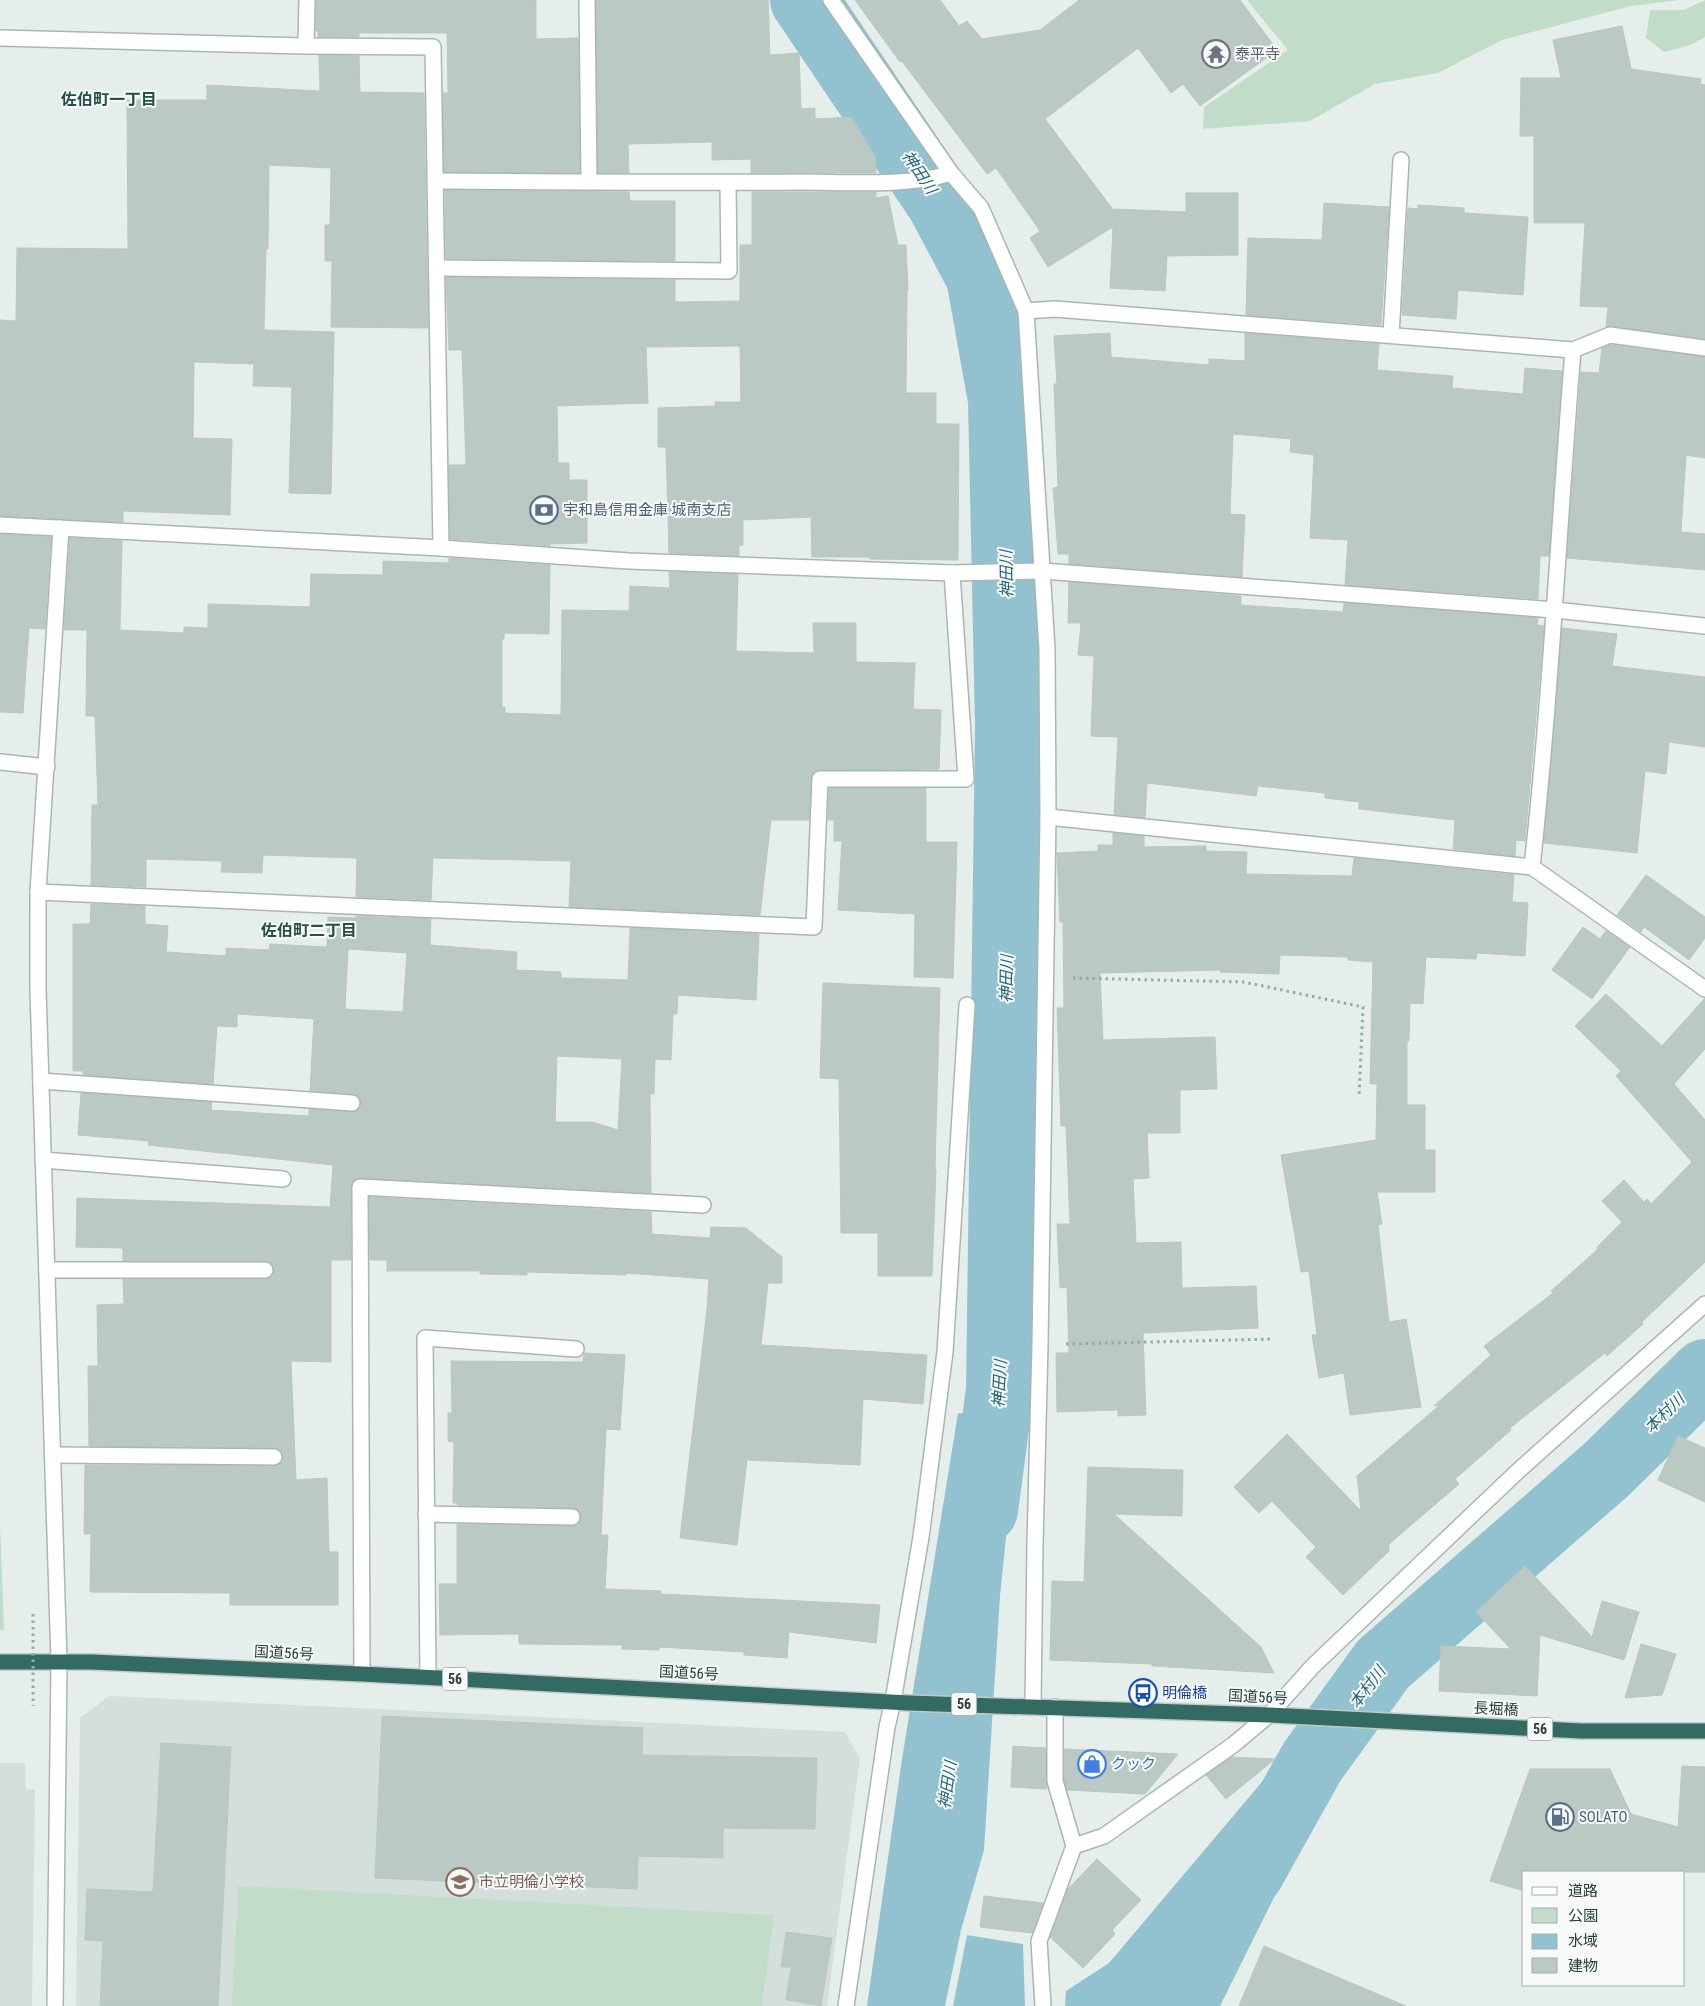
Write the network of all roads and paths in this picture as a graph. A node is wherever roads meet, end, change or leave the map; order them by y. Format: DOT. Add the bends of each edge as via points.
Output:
graph roads {
  1 [pos="307,0"];
  2 [pos="587,0"];
  3 [pos="832,0"];
  4 [pos="0,38"];
  5 [pos="306,46"];
  6 [pos="1401,160"];
  7 [pos="946,174"];
  8 [pos="435,181"];
  9 [pos="590,182"];
  10 [pos="728,183"];
  11 [pos="436,268"];
  12 [pos="1026,311"];
  13 [pos="1391,335"];
  14 [pos="1705,348"];
  15 [pos="1573,350"];
  16 [pos="0,525"];
  17 [pos="61,528"];
  18 [pos="441,548"];
  19 [pos="1036,572"];
  20 [pos="952,573"];
  21 [pos="1555,610"];
  22 [pos="1705,626"];
  23 [pos="0,762"];
  24 [pos="46,767"];
  25 [pos="1048,817"];
  26 [pos="1532,867"];
  27 [pos="38,892"];
  28 [pos="1045,978"];
  29 [pos="1705,990"];
  30 [pos="967,1005"];
  31 [pos="41,1081"];
  32 [pos="1359,1097"];
  33 [pos="352,1103"];
  34 [pos="43,1160"];
  35 [pos="283,1179"];
  36 [pos="702,1205"];
  37 [pos="47,1270"];
  38 [pos="265,1270"];
  39 [pos="1705,1304"];
  40 [pos="1273,1339"];
  41 [pos="1040,1345"];
  42 [pos="576,1349"];
  43 [pos="53,1455"];
  44 [pos="274,1457"];
  45 [pos="426,1514"];
  46 [pos="572,1517"];
  47 [pos="33,1614"];
  48 [pos="0,1662"];
  49 [pos="59,1662"];
  50 [pos="362,1674"];
  51 [pos="428,1677"];
  52 [pos="893,1701"];
  53 [pos="33,1706"];
  54 [pos="1026,1706"];
  55 [pos="1055,1707"];
  56 [pos="1270,1715"];
  57 [pos="1376,1721"];
  58 [pos="1705,1731"];
  59 [pos="1074,1846"];
  60 [pos="55,2006"];
  61 [pos="846,2006"];
  62 [pos="1042,2006"];
  1 -- 5 [label="street"];
  2 -- 9 [label="street"];
  3 -- 7 [label="street"];
  4 -- 5 [label="street"];
  5 -- 8 [label="street" via="433,47"];
  6 -- 13 [label="street"];
  7 -- 10 [label="street" via="908,180"];
  7 -- 12 [label="street" via="981,208"];
  8 -- 9 [label="street"];
  8 -- 11 [label="street"];
  9 -- 10 [label="street"];
  10 -- 11 [label="street" via="730,271"];
  11 -- 18 [label="street"];
  12 -- 13 [label="street" via="1055,309"];
  12 -- 19 [label="street"];
  13 -- 15 [label="street"];
  14 -- 15 [label="street" via="1610,335"];
  15 -- 21 [label="street"];
  16 -- 17 [label="street"];
  17 -- 18 [label="street"];
  17 -- 24 [label="street"];
  18 -- 20 [label="street" via="629,561"];
  19 -- 20 [label="street"];
  19 -- 21 [label="street"];
  19 -- 25 [label="street" via="1047,649"];
  20 -- 27 [label="street" via="966,779 820,779 814,927"];
  21 -- 22 [label="street"];
  21 -- 26 [label="street"];
  23 -- 24 [label="street"];
  24 -- 27 [label="street"];
  25 -- 26 [label="street"];
  25 -- 28 [label="street"];
  26 -- 29 [label="street"];
  27 -- 31 [label="street"];
  28 -- 32 [label="path" via="1244,982 1363,1007"];
  28 -- 41 [label="street"];
  30 -- 52 [label="street" via="945,1352 921,1537"];
  31 -- 33 [label="street"];
  31 -- 34 [label="street"];
  34 -- 35 [label="street"];
  34 -- 37 [label="street"];
  36 -- 50 [label="street" via="360,1187"];
  37 -- 38 [label="street"];
  37 -- 43 [label="street"];
  39 -- 56 [label="street" via="1518,1471 1313,1666"];
  40 -- 41 [label="path"];
  41 -- 54 [label="street" via="1035,1543"];
  42 -- 45 [label="street" via="425,1338"];
  43 -- 44 [label="street"];
  43 -- 49 [label="street"];
  45 -- 46 [label="street"];
  45 -- 51 [label="street"];
  47 -- 53 [label="path, bridge"];
  48 -- 49 [label="highway, 国道56号 / 56"];
  49 -- 50 [label="highway, 国道56号 / 56"];
  49 -- 60 [label="street"];
  50 -- 51 [label="highway, 国道56号 / 56"];
  51 -- 52 [label="highway, 国道56号 / 56"];
  52 -- 54 [label="highway, 国道56号 / 56"];
  52 -- 61 [label="street"];
  54 -- 55 [label="highway, 国道56号 / 56"];
  55 -- 56 [label="highway, 国道56号 / 56"];
  55 -- 59 [label="street" via="1055,1781"];
  56 -- 57 [label="highway, 国道56号 / 56"];
  56 -- 59 [label="street" via="1104,1836"];
  57 -- 58 [label="highway, 長堀橋 / 56" via="1581,1731"];
  59 -- 62 [label="street" via="1039,1941"];
}
